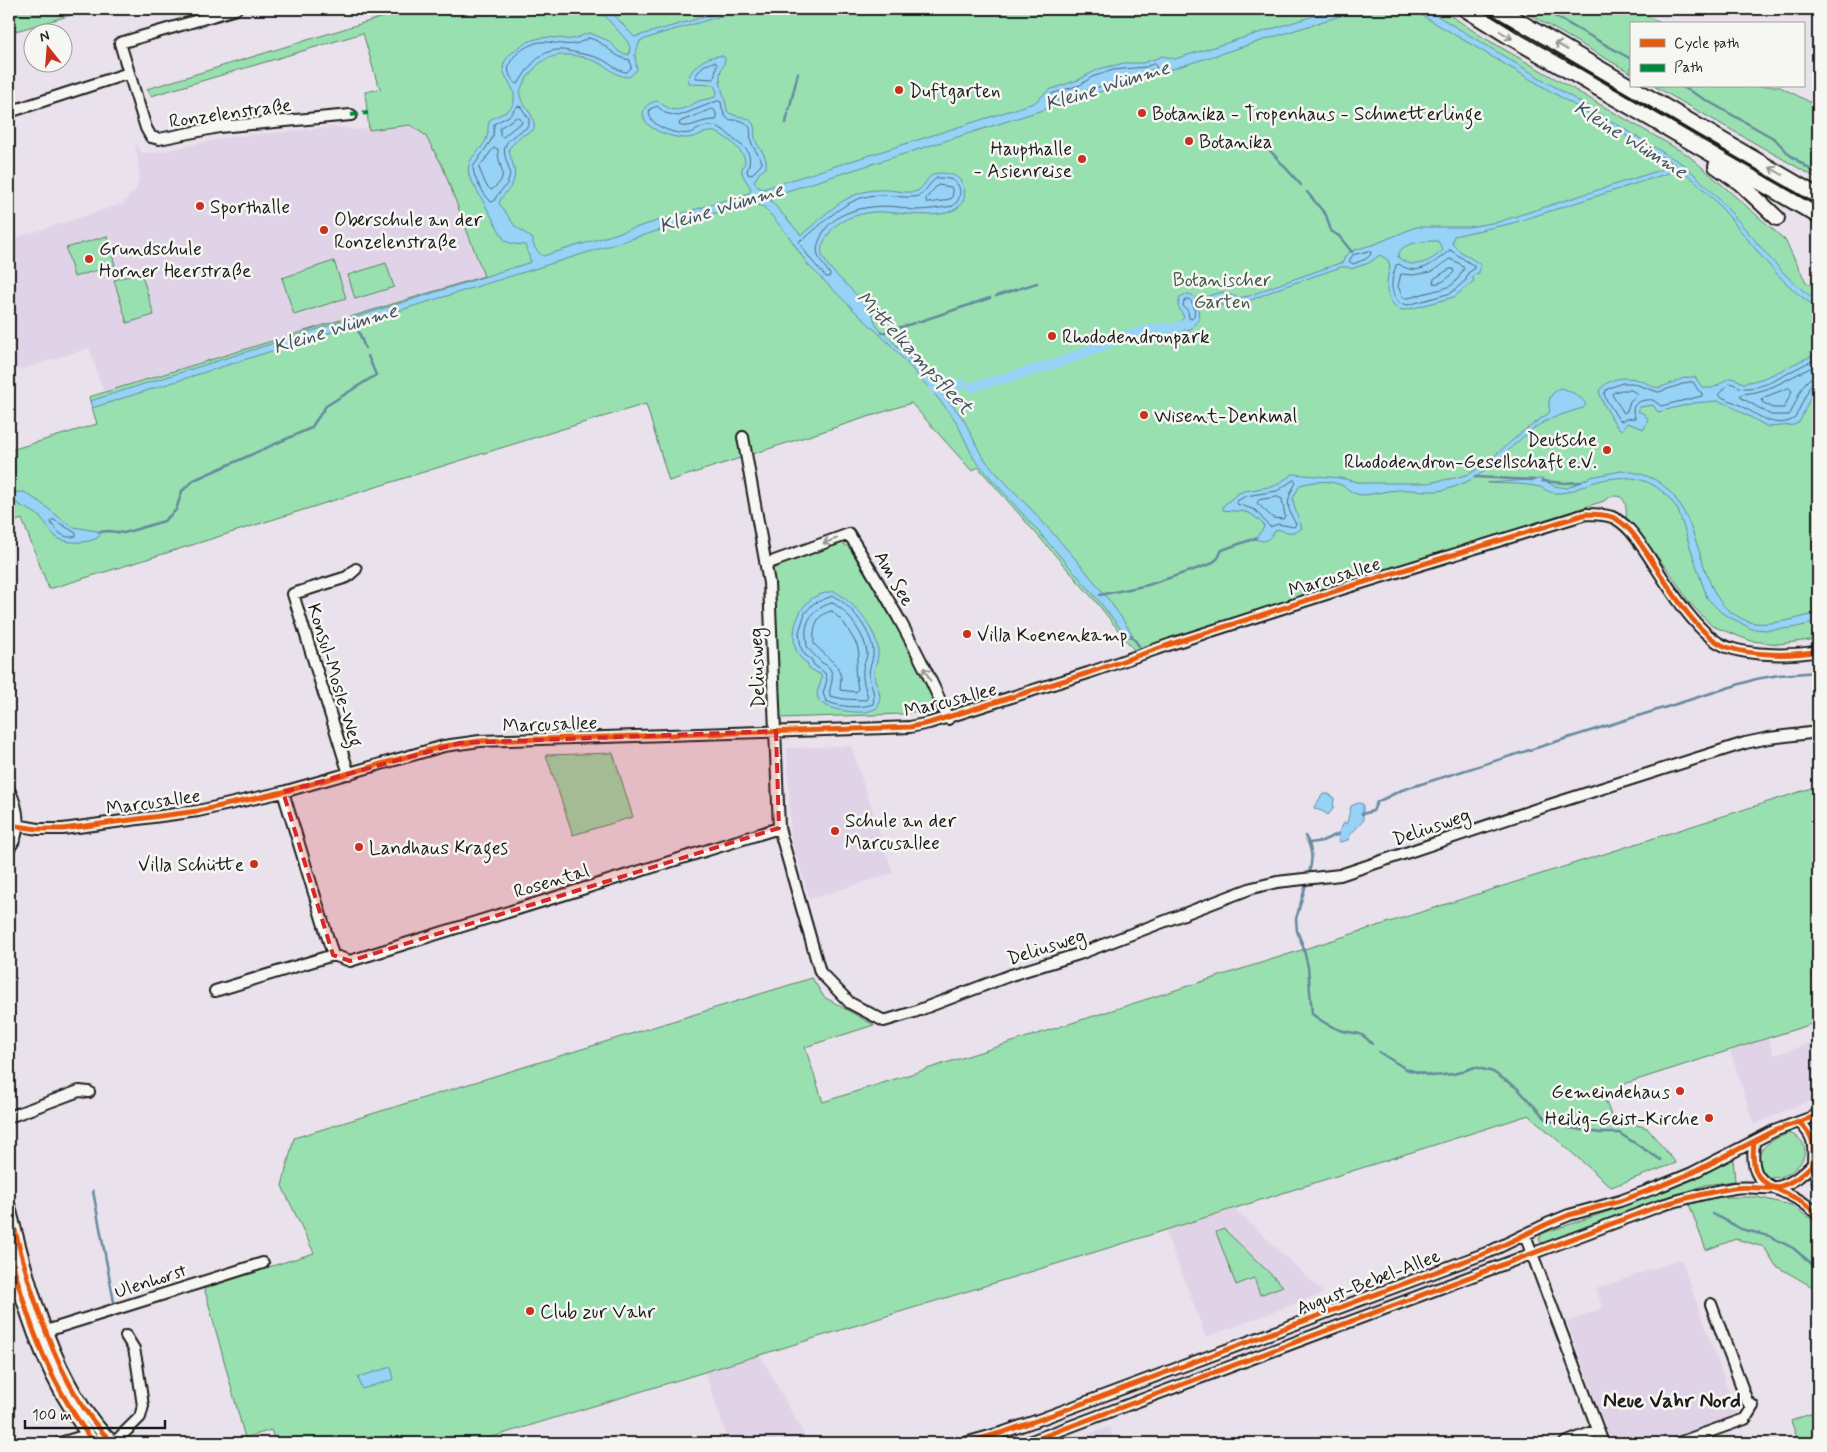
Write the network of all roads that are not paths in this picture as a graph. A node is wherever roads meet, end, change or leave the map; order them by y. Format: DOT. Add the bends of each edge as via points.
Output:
graph roads {
  1 [pos="236,9"];
  2 [pos="1465,9"];
  3 [pos="1498,9"];
  4 [pos="130,73"];
  5 [pos="1630,86"];
  6 [pos="1633,88"];
  7 [pos="9,112"];
  8 [pos="351,115"];
  9 [pos="1648,118"];
  10 [pos="1818,196"];
  11 [pos="1818,216"];
  12 [pos="1777,218"];
  13 [pos="743,436"];
  14 [pos="766,564"];
  15 [pos="356,569"];
  16 [pos="1818,651"];
  17 [pos="948,718"];
  18 [pos="776,731"];
  19 [pos="1818,732"];
  20 [pos="349,774"];
  21 [pos="9,792"];
  22 [pos="283,792"];
  23 [pos="12,825"];
  24 [pos="779,828"];
  25 [pos="9,846"];
  26 [pos="333,955"];
  27 [pos="215,990"];
  28 [pos="89,1092"];
  29 [pos="1818,1115"];
  30 [pos="9,1116"];
  31 [pos="1799,1122"];
  32 [pos="1754,1142"];
  33 [pos="1816,1162"];
  34 [pos="1818,1183"];
  35 [pos="1773,1188"];
  36 [pos="9,1206"];
  37 [pos="1818,1214"];
  38 [pos="1525,1235"];
  39 [pos="9,1250"];
  40 [pos="1531,1254"];
  41 [pos="263,1263"];
  42 [pos="15,1295"];
  43 [pos="1711,1304"];
  44 [pos="46,1331"];
  45 [pos="126,1336"];
  46 [pos="1598,1430"];
  47 [pos="91,1439"];
  48 [pos="60,1443"];
  49 [pos="113,1443"];
  50 [pos="965,1443"];
  51 [pos="1026,1443"];
  52 [pos="1565,1443"];
  53 [pos="1603,1443"];
  54 [pos="1678,1443"];
  1 -- 4 [label="street, Ronzelenstraße" via="120,43"];
  2 -- 9 [label="highway, one-way"];
  5 -- 3 [label="highway, one-way"];
  4 -- 7 [label="street"];
  4 -- 8 [label="street, Ronzelenstraße" via="146,128 151,137 159,139 219,127"];
  10 -- 6 [label="highway, one-way"];
  9 -- 11 [label="highway"];
  9 -- 12 [label="highway" via="1740,183"];
  13 -- 14 [label="street, Deliusweg"];
  17 -- 14 [label="street, Am See, one-way" via="899,620 849,534"];
  14 -- 18 [label="street, Deliusweg"];
  15 -- 20 [label="street, Konsul-Mosle-Weg" via="348,577 293,594"];
  16 -- 17 [label="street, Marcusallee" via="1745,651 1726,647 1714,640 1690,616 1630,531 1612,517 1586,514 1229,625"];
  17 -- 18 [label="street, Marcusallee" via="910,726"];
  18 -- 20 [label="street, Marcusallee" via="480,740 444,746"];
  18 -- 24 [label="street, Deliusweg"];
  19 -- 24 [label="street, Deliusweg" via="1745,744 1340,875 1252,888 1079,954 884,1021 850,1003 820,972"];
  20 -- 22 [label="street, Marcusallee"];
  21 -- 23 [label="main road" via="16,810"];
  22 -- 23 [label="street, Marcusallee" via="152,818 49,830"];
  22 -- 26 [label="street"];
  23 -- 25 [label="main road" via="12,843"];
  24 -- 26 [label="street, Rosental" via="350,961"];
  26 -- 27 [label="street, Rosental"];
  28 -- 30 [label="street" via="79,1091"];
  29 -- 31 [label="street"];
  31 -- 32 [label="street, August-Bebel-Allee"];
  31 -- 33 [label="street" via="1812,1139"];
  32 -- 35 [label="street" via="1754,1170 1759,1179"];
  32 -- 38 [label="street, August-Bebel-Allee" via="1658,1187 1569,1215"];
  33 -- 34 [label="street"];
  33 -- 35 [label="street, August-Bebel-Allee" via="1798,1179"];
  35 -- 37 [label="street" via="1799,1200"];
  35 -- 40 [label="street, August-Bebel-Allee" via="1740,1187 1694,1196"];
  36 -- 44 [label="main road"];
  38 -- 40 [label="street"];
  38 -- 50 [label="street, August-Bebel-Allee" via="1489,1252 1216,1354 1004,1432"];
  39 -- 42 [label="main road"];
  40 -- 46 [label="street"];
  40 -- 51 [label="street, August-Bebel-Allee"];
  41 -- 44 [label="street, Ulenhorst"];
  42 -- 47 [label="main road" via="59,1390"];
  43 -- 54 [label="street" via="1746,1400 1753,1406 1745,1419"];
  44 -- 49 [label="main road" via="85,1411"];
  45 -- 49 [label="street" via="136,1356 143,1406 140,1417"];
  46 -- 52 [label="street"];
  46 -- 53 [label="street"];
  47 -- 48 [label="street"];
}
